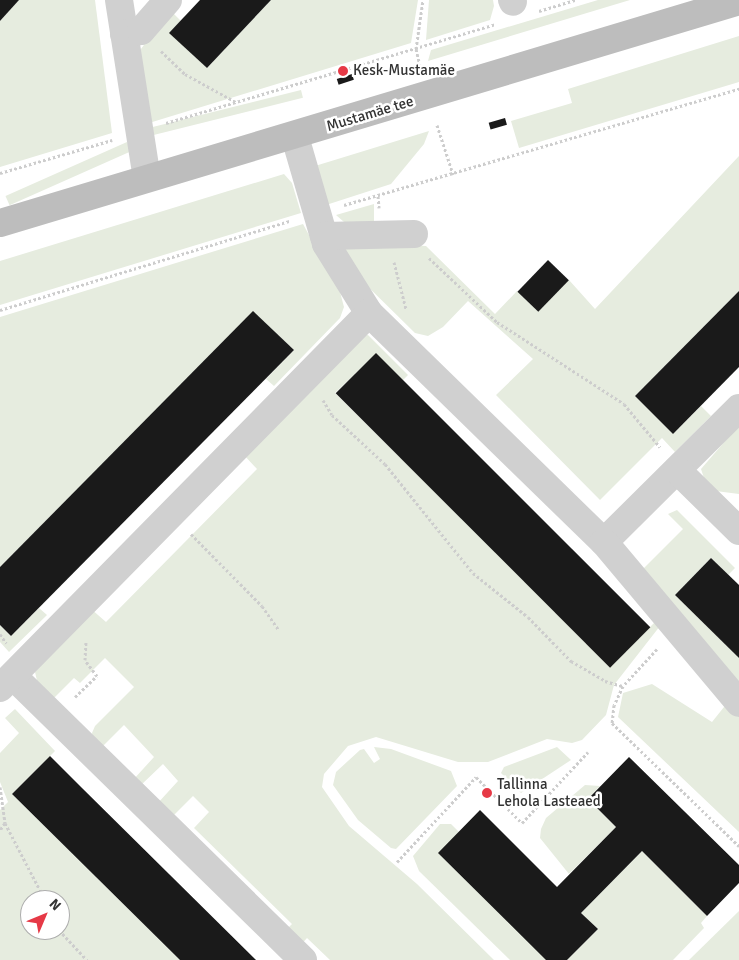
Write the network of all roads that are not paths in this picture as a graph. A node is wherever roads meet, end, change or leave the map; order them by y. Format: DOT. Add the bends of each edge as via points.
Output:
graph roads {
  1 [pos="119,0"];
  2 [pos="168,0"];
  3 [pos="722,3"];
  4 [pos="132,32"];
  5 [pos="295,137"];
  6 [pos="146,178"];
  7 [pos="0,223"];
  8 [pos="320,224"];
  9 [pos="400,234"];
  10 [pos="369,313"];
  11 [pos="739,408"];
  12 [pos="677,470"];
  13 [pos="739,531"];
  14 [pos="604,542"];
  15 [pos="6,682"];
  16 [pos="739,703"];
  17 [pos="302,960"];
  1 -- 4 [label="street"];
  2 -- 4 [label="street"];
  3 -- 5 [label="main road, Mustamäe tee"];
  4 -- 6 [label="street"];
  5 -- 6 [label="main road, Mustamäe tee"];
  5 -- 8 [label="street"];
  6 -- 7 [label="main road, Mustamäe tee"];
  8 -- 9 [label="street"];
  8 -- 10 [label="street"];
  10 -- 14 [label="street"];
  10 -- 15 [label="street"];
  11 -- 12 [label="street"];
  12 -- 13 [label="street"];
  12 -- 14 [label="street"];
  14 -- 16 [label="street" via="680,628"];
  15 -- 17 [label="street" via="55,717"];
}
